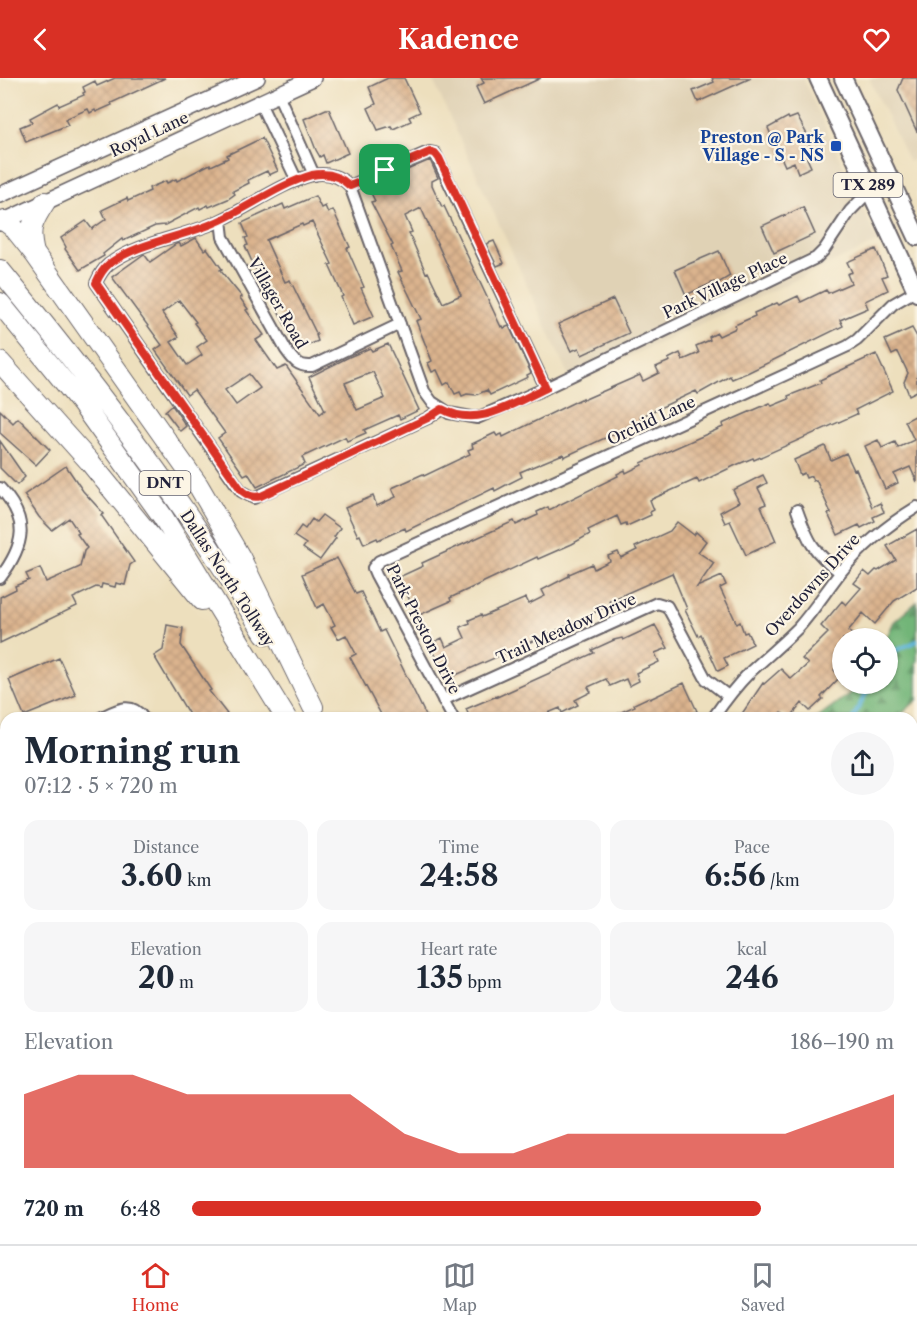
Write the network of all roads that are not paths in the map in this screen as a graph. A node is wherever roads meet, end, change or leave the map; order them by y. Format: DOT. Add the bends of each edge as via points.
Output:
graph roads {
  1 [pos="258,78"];
  2 [pos="313,78"];
  3 [pos="844,79"];
  4 [pos="821,83"];
  5 [pos="278,94"];
  6 [pos="260,103"];
  7 [pos="887,173"];
  8 [pos="314,175"];
  9 [pos="297,181"];
  10 [pos="350,186"];
  11 [pos="870,189"];
  12 [pos="0,195"];
  13 [pos="45,202"];
  14 [pos="2,220"];
  15 [pos="221,220"];
  16 [pos="917,237"];
  17 [pos="34,253"];
  18 [pos="0,270"];
  19 [pos="917,291"];
  20 [pos="0,303"];
  21 [pos="400,324"];
  22 [pos="0,362"];
  23 [pos="546,388"];
  24 [pos="442,409"];
  25 [pos="0,488"];
  26 [pos="917,507"];
  27 [pos="796,510"];
  28 [pos="386,559"];
  29 [pos="840,572"];
  30 [pos="0,578"];
  31 [pos="244,647"];
  32 [pos="728,696"];
  33 [pos="442,700"];
  34 [pos="113,712"];
  35 [pos="139,712"];
  36 [pos="282,712"];
  37 [pos="315,712"];
  38 [pos="316,712"];
  39 [pos="449,712"];
  40 [pos="717,712"];
  1 -- 5 [label="main road"];
  1 -- 6 [label="main road"];
  1 -- 12 [label="main road, Royal Lane"];
  2 -- 5 [label="main road, Royal Lane"];
  3 -- 4 [label="main road"];
  3 -- 7 [label="main road, TX 289"];
  4 -- 11 [label="main road, TX 289"];
  5 -- 6 [label="main road, Royal Lane"];
  5 -- 8 [label="street"];
  6 -- 9 [label="street"];
  6 -- 13 [label="main road, Royal Lane"];
  7 -- 11 [label="street, Park Village Place"];
  7 -- 16 [label="main road, TX 289"];
  8 -- 9 [label="street"];
  8 -- 10 [label="street" via="333,174"];
  9 -- 15 [label="street"];
  10 -- 21 [label="street"];
  10 -- 23 [label="street" via="424,154 435,153"];
  11 -- 19 [label="main road, TX 289"];
  11 -- 23 [label="street, Park Village Place" via="816,258"];
  13 -- 14 [label="main road, Royal Lane"];
  13 -- 17 [label="highway" via="31,228"];
  14 -- 17 [label="highway" via="14,228"];
  15 -- 21 [label="street, Villager Road" via="223,237 296,363 312,366"];
  15 -- 24 [label="street" via="126,255 109,264 96,283 242,491 254,498 261,496"];
  17 -- 38 [label="highway" via="198,485 240,556"];
  18 -- 37 [label="highway, Dallas North Tollway / DNT" via="81,370 176,498"];
  19 -- 28 [label="street, Orchid Lane" via="893,304 848,346"];
  20 -- 31 [label="highway, Dallas North Tollway / DNT" via="116,450"];
  21 -- 24 [label="street" via="424,391"];
  22 -- 31 [label="highway" via="89,461 222,627"];
  23 -- 24 [label="street, Park Village Place" via="477,418"];
  25 -- 30 [label="street" via="16,508 21,540"];
  26 -- 29 [label="street, Overdowns Drive" via="872,540"];
  27 -- 29 [label="street" via="818,555"];
  28 -- 33 [label="street, Park Preston Drive" via="373,568"];
  29 -- 32 [label="street, Overdowns Drive" via="796,630"];
  31 -- 36 [label="highway, Dallas North Tollway / DNT"];
  32 -- 33 [label="street, Trail Meadow Drive" via="706,679 667,606 657,603"];
  32 -- 40 [label="street, Overdowns Drive"];
  33 -- 39 [label="street, Park Preston Drive"];
  34 -- 35 [label="street" via="124,707"];
}
